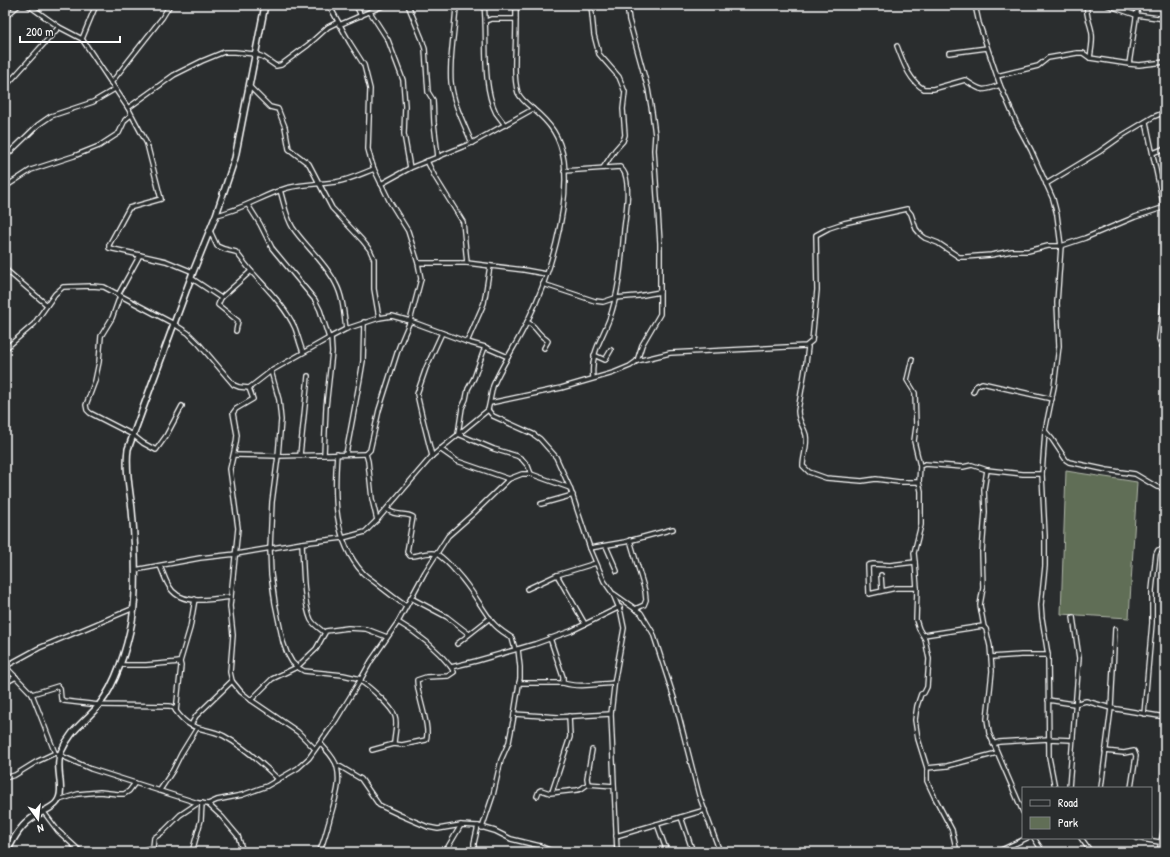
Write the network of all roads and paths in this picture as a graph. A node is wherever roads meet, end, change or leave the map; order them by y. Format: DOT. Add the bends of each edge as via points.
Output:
graph roads {
  1 [pos="19,5"];
  2 [pos="28,5"];
  3 [pos="96,5"];
  4 [pos="170,5"];
  5 [pos="265,5"];
  6 [pos="329,5"];
  7 [pos="356,5"];
  8 [pos="385,5"];
  9 [pos="408,5"];
  10 [pos="456,5"];
  11 [pos="484,5"];
  12 [pos="516,5"];
  13 [pos="591,5"];
  14 [pos="627,5"];
  15 [pos="975,5"];
  16 [pos="1087,5"];
  17 [pos="1107,5"];
  18 [pos="1138,5"];
  19 [pos="370,12"];
  20 [pos="1136,15"];
  21 [pos="361,16"];
  22 [pos="5,17"];
  23 [pos="516,19"];
  24 [pos="1165,20"];
  25 [pos="486,21"];
  26 [pos="338,24"];
  27 [pos="59,27"];
  28 [pos="82,39"];
  29 [pos="897,46"];
  30 [pos="987,48"];
  31 [pos="949,53"];
  32 [pos="255,54"];
  33 [pos="1090,58"];
  34 [pos="1165,62"];
  35 [pos="1129,64"];
  36 [pos="997,76"];
  37 [pos="111,83"];
  38 [pos="249,86"];
  39 [pos="1000,86"];
  40 [pos="5,87"];
  41 [pos="115,89"];
  42 [pos="128,108"];
  43 [pos="533,109"];
  44 [pos="1165,112"];
  45 [pos="131,115"];
  46 [pos="1146,122"];
  47 [pos="505,126"];
  48 [pos="472,144"];
  49 [pos="1165,148"];
  50 [pos="1153,153"];
  51 [pos="5,157"];
  52 [pos="438,157"];
  53 [pos="427,161"];
  54 [pos="410,168"];
  55 [pos="603,168"];
  56 [pos="374,169"];
  57 [pos="564,171"];
  58 [pos="319,184"];
  59 [pos="381,184"];
  60 [pos="1046,184"];
  61 [pos="5,187"];
  62 [pos="280,190"];
  63 [pos="248,205"];
  64 [pos="1164,208"];
  65 [pos="216,215"];
  66 [pos="210,231"];
  67 [pos="1061,246"];
  68 [pos="140,255"];
  69 [pos="418,263"];
  70 [pos="467,263"];
  71 [pos="490,266"];
  72 [pos="5,269"];
  73 [pos="251,271"];
  74 [pos="546,274"];
  75 [pos="192,275"];
  76 [pos="543,284"];
  77 [pos="1165,289"];
  78 [pos="660,292"];
  79 [pos="119,296"];
  80 [pos="220,298"];
  81 [pos="615,298"];
  82 [pos="47,305"];
  83 [pos="378,318"];
  84 [pos="410,321"];
  85 [pos="364,322"];
  86 [pos="527,322"];
  87 [pos="174,324"];
  88 [pos="346,329"];
  89 [pos="236,331"];
  90 [pos="442,333"];
  91 [pos="330,337"];
  92 [pos="467,342"];
  93 [pos="485,347"];
  94 [pos="808,347"];
  95 [pos="1165,347"];
  96 [pos="544,348"];
  97 [pos="5,349"];
  98 [pos="611,350"];
  99 [pos="303,352"];
  100 [pos="594,355"];
  101 [pos="508,357"];
  102 [pos="912,359"];
  103 [pos="637,361"];
  104 [pos="271,371"];
  105 [pos="308,376"];
  106 [pos="593,378"];
  107 [pos="249,388"];
  108 [pos="973,392"];
  109 [pos="1052,399"];
  110 [pos="490,403"];
  111 [pos="182,406"];
  112 [pos="488,410"];
  113 [pos="1045,431"];
  114 [pos="458,434"];
  115 [pos="133,435"];
  116 [pos="440,449"];
  117 [pos="337,454"];
  118 [pos="346,454"];
  119 [pos="366,454"];
  120 [pos="234,455"];
  121 [pos="300,455"];
  122 [pos="324,455"];
  123 [pos="278,456"];
  124 [pos="432,456"];
  125 [pos="920,466"];
  126 [pos="987,470"];
  127 [pos="531,474"];
  128 [pos="1042,474"];
  129 [pos="509,479"];
  130 [pos="919,482"];
  131 [pos="570,488"];
  132 [pos="1165,488"];
  133 [pos="573,496"];
  134 [pos="541,504"];
  135 [pos="386,509"];
  136 [pos="378,520"];
  137 [pos="673,529"];
  138 [pos="343,538"];
  139 [pos="630,540"];
  140 [pos="302,543"];
  141 [pos="606,546"];
  142 [pos="590,548"];
  143 [pos="270,549"];
  144 [pos="1165,550"];
  145 [pos="236,554"];
  146 [pos="436,554"];
  147 [pos="914,562"];
  148 [pos="596,563"];
  149 [pos="160,566"];
  150 [pos="135,570"];
  151 [pos="617,571"];
  152 [pos="557,575"];
  153 [pos="881,575"];
  154 [pos="917,588"];
  155 [pos="527,589"];
  156 [pos="882,590"];
  157 [pos="613,594"];
  158 [pos="231,597"];
  159 [pos="411,598"];
  160 [pos="195,599"];
  161 [pos="406,606"];
  162 [pos="620,607"];
  163 [pos="134,608"];
  164 [pos="635,609"];
  165 [pos="1074,617"];
  166 [pos="490,618"];
  167 [pos="398,622"];
  168 [pos="585,624"];
  169 [pos="984,627"];
  170 [pos="1115,629"];
  171 [pos="324,632"];
  172 [pos="469,634"];
  173 [pos="924,635"];
  174 [pos="387,637"];
  175 [pos="550,638"];
  176 [pos="457,644"];
  177 [pos="516,649"];
  178 [pos="1048,655"];
  179 [pos="991,656"];
  180 [pos="180,662"];
  181 [pos="120,665"];
  182 [pos="5,666"];
  183 [pos="297,667"];
  184 [pos="451,667"];
  185 [pos="16,677"];
  186 [pos="361,680"];
  187 [pos="232,681"];
  188 [pos="5,683"];
  189 [pos="519,683"];
  190 [pos="563,683"];
  191 [pos="614,683"];
  192 [pos="32,694"];
  193 [pos="250,700"];
  194 [pos="1048,700"];
  195 [pos="1074,704"];
  196 [pos="99,705"];
  197 [pos="1111,708"];
  198 [pos="176,711"];
  199 [pos="514,714"];
  200 [pos="611,714"];
  201 [pos="1144,714"];
  202 [pos="196,716"];
  203 [pos="569,716"];
  204 [pos="1165,717"];
  205 [pos="185,722"];
  206 [pos="191,726"];
  207 [pos="197,728"];
  208 [pos="1049,739"];
  209 [pos="1072,740"];
  210 [pos="321,744"];
  211 [pos="394,744"];
  212 [pos="993,744"];
  213 [pos="316,749"];
  214 [pos="372,750"];
  215 [pos="592,750"];
  216 [pos="1105,751"];
  217 [pos="57,753"];
  218 [pos="997,753"];
  219 [pos="337,766"];
  220 [pos="926,768"];
  221 [pos="5,778"];
  222 [pos="278,779"];
  223 [pos="135,783"];
  224 [pos="588,784"];
  225 [pos="614,786"];
  226 [pos="1055,787"];
  227 [pos="1069,787"];
  228 [pos="1101,787"];
  229 [pos="1131,787"];
  230 [pos="160,790"];
  231 [pos="552,792"];
  232 [pos="537,796"];
  233 [pos="59,800"];
  234 [pos="200,803"];
  235 [pos="208,804"];
  236 [pos="1165,809"];
  237 [pos="704,810"];
  238 [pos="1022,810"];
  239 [pos="43,811"];
  240 [pos="681,817"];
  241 [pos="657,824"];
  242 [pos="461,825"];
  243 [pos="478,826"];
  244 [pos="482,828"];
  245 [pos="616,836"];
  246 [pos="1024,839"];
  247 [pos="1035,839"];
  248 [pos="1082,839"];
  249 [pos="1143,839"];
  250 [pos="1163,842"];
  251 [pos="7,852"];
  252 [pos="80,852"];
  253 [pos="137,852"];
  254 [pos="192,852"];
  255 [pos="243,852"];
  256 [pos="319,852"];
  257 [pos="447,852"];
  258 [pos="474,852"];
  259 [pos="554,852"];
  260 [pos="617,852"];
  261 [pos="667,852"];
  262 [pos="693,852"];
  263 [pos="720,852"];
  264 [pos="957,852"];
  265 [pos="997,852"];
  266 [pos="1043,852"];
  267 [pos="1091,852"];
  268 [pos="1159,852"];
  1 -- 22 [label="street"];
  2 -- 27 [label="street"];
  3 -- 28 [label="street"];
  4 -- 37 [label="street"];
  5 -- 32 [label="street"];
  6 -- 26 [label="street"];
  7 -- 21 [label="street"];
  8 -- 19 [label="street"];
  9 -- 52 [label="street" via="425,50 428,92 433,100"];
  10 -- 48 [label="street" via="450,67 451,84 460,116"];
  11 -- 25 [label="street"];
  12 -- 23 [label="street"];
  13 -- 55 [label="street" via="599,54 619,77 625,92 625,135"];
  14 -- 78 [label="street" via="648,89 655,135"];
  15 -- 30 [label="street"];
  16 -- 33 [label="street" via="1092,37"];
  17 -- 20 [label="street"];
  18 -- 20 [label="street"];
  19 -- 21 [label="street"];
  19 -- 54 [label="street" via="388,40 402,80 405,99 404,134"];
  20 -- 24 [label="street"];
  20 -- 35 [label="street"];
  21 -- 26 [label="street"];
  23 -- 25 [label="street"];
  23 -- 43 [label="street" via="516,87 518,94"];
  25 -- 47 [label="street" via="485,56 490,92 496,112"];
  26 -- 32 [label="street" via="328,27 281,65 276,66"];
  26 -- 56 [label="street" via="364,65 368,80 368,149"];
  27 -- 28 [label="street"];
  27 -- 40 [label="street"];
  28 -- 37 [label="street"];
  29 -- 39 [label="street" via="910,74 924,89 965,80 974,87 986,91"];
  30 -- 31 [label="street"];
  30 -- 36 [label="street"];
  32 -- 38 [label="street"];
  32 -- 42 [label="street" via="224,52 202,61 174,75"];
  33 -- 35 [label="street"];
  33 -- 36 [label="street" via="1083,53 1048,58 1038,66"];
  34 -- 35 [label="street"];
  36 -- 39 [label="street"];
  37 -- 41 [label="street"];
  38 -- 58 [label="street" via="270,107 278,109 289,149 309,164"];
  38 -- 65 [label="street" via="235,158"];
  39 -- 60 [label="street"];
  41 -- 42 [label="street"];
  41 -- 51 [label="street" via="93,102 51,116"];
  42 -- 45 [label="street"];
  43 -- 47 [label="street"];
  43 -- 57 [label="street" via="549,124 558,138"];
  44 -- 46 [label="street"];
  45 -- 61 [label="street" via="125,120 119,133 99,146 31,170"];
  45 -- 68 [label="street" via="147,144 161,198 129,208 109,247"];
  46 -- 50 [label="street"];
  46 -- 60 [label="street"];
  47 -- 48 [label="street"];
  48 -- 52 [label="street"];
  49 -- 50 [label="street"];
  50 -- 64 [label="street"];
  52 -- 53 [label="street"];
  53 -- 54 [label="street"];
  53 -- 70 [label="street" via="463,222"];
  54 -- 59 [label="street"];
  55 -- 57 [label="street"];
  55 -- 81 [label="street" via="620,167 625,176 627,208"];
  56 -- 58 [label="street" via="350,179"];
  56 -- 59 [label="street"];
  57 -- 74 [label="street" via="564,192 557,240"];
  58 -- 62 [label="street"];
  58 -- 83 [label="street" via="332,208 372,254"];
  59 -- 69 [label="street" via="408,231"];
  60 -- 67 [label="street" via="1057,215"];
  62 -- 63 [label="street"];
  62 -- 88 [label="street" via="293,227 328,270 337,286"];
  63 -- 65 [label="street"];
  63 -- 91 [label="street" via="272,248 315,300"];
  64 -- 67 [label="street"];
  65 -- 66 [label="street"];
  66 -- 73 [label="street" via="217,246 236,252"];
  66 -- 75 [label="street"];
  67 -- 103 [label="street" via="965,257 921,235 907,209 844,223 816,235 817,290 812,342 809,345 670,353"];
  67 -- 109 [label="street" via="1057,303 1059,346"];
  68 -- 75 [label="street" via="166,261"];
  68 -- 79 [label="street"];
  69 -- 70 [label="street"];
  69 -- 84 [label="street" via="420,282"];
  70 -- 71 [label="street"];
  71 -- 74 [label="street"];
  71 -- 92 [label="street" via="485,299"];
  72 -- 82 [label="street"];
  73 -- 80 [label="street"];
  73 -- 99 [label="street" via="278,300 296,330"];
  74 -- 76 [label="street"];
  75 -- 80 [label="street"];
  75 -- 87 [label="street"];
  76 -- 81 [label="street" via="595,301 603,302"];
  76 -- 86 [label="street"];
  77 -- 95 [label="street" via="1159,339"];
  78 -- 81 [label="street"];
  78 -- 103 [label="street" via="660,314 642,345"];
  79 -- 82 [label="street" via="104,287 67,286 58,290"];
  79 -- 87 [label="street"];
  79 -- 115 [label="street" via="112,318 101,336 99,362 86,408 90,413"];
  80 -- 89 [label="street" via="218,305 238,321"];
  81 -- 100 [label="street"];
  82 -- 97 [label="street" via="34,324"];
  83 -- 84 [label="street" via="392,316"];
  83 -- 85 [label="street"];
  84 -- 90 [label="street"];
  84 -- 119 [label="street" via="379,410 370,450"];
  85 -- 88 [label="street"];
  85 -- 118 [label="street" via="363,361"];
  86 -- 96 [label="street" via="547,339"];
  86 -- 101 [label="street"];
  87 -- 107 [label="street" via="193,338 234,385"];
  87 -- 115 [label="street"];
  88 -- 91 [label="street"];
  90 -- 92 [label="street"];
  90 -- 124 [label="street" via="426,368 418,394"];
  91 -- 99 [label="street"];
  91 -- 122 [label="street" via="332,352"];
  92 -- 93 [label="street"];
  93 -- 101 [label="street"];
  93 -- 114 [label="street" via="462,408"];
  94 -- 130 [label="street" via="798,412 806,437 804,469 826,478 862,482 876,479"];
  98 -- 100 [label="street" via="605,360"];
  99 -- 104 [label="street"];
  100 -- 106 [label="street"];
  101 -- 110 [label="street" via="494,385"];
  102 -- 125 [label="street" via="906,380 914,393 914,441"];
  103 -- 106 [label="street" via="613,373"];
  104 -- 107 [label="street"];
  104 -- 123 [label="street" via="281,412"];
  105 -- 121 [label="street"];
  106 -- 110 [label="street" via="561,388"];
  107 -- 120 [label="street" via="253,399 233,413 237,435"];
  108 -- 109 [label="street" via="976,386 982,383"];
  109 -- 113 [label="street"];
  110 -- 112 [label="street"];
  111 -- 115 [label="street" via="156,450"];
  112 -- 114 [label="street"];
  112 -- 131 [label="street" via="493,416 540,439 556,457"];
  113 -- 128 [label="street"];
  113 -- 132 [label="street" via="1069,462 1135,474 1157,487"];
  114 -- 116 [label="street"];
  114 -- 127 [label="street" via="517,456 528,466"];
  115 -- 150 [label="street" via="127,456"];
  116 -- 124 [label="street"];
  116 -- 129 [label="street" via="457,461"];
  117 -- 118 [label="street"];
  117 -- 122 [label="street"];
  117 -- 138 [label="street" via="336,510"];
  118 -- 119 [label="street"];
  119 -- 136 [label="street" via="372,499"];
  120 -- 123 [label="street"];
  120 -- 145 [label="street" via="230,469 238,528"];
  121 -- 122 [label="street"];
  121 -- 123 [label="street"];
  123 -- 143 [label="street" via="272,502"];
  124 -- 135 [label="street"];
  125 -- 126 [label="street" via="972,465"];
  125 -- 130 [label="street"];
  126 -- 128 [label="street"];
  126 -- 169 [label="street" via="984,489 983,588 980,601"];
  127 -- 129 [label="street"];
  127 -- 131 [label="street"];
  128 -- 178 [label="street" via="1045,566 1041,605"];
  129 -- 146 [label="street" via="448,536"];
  130 -- 147 [label="street" via="921,525"];
  131 -- 133 [label="street"];
  133 -- 134 [label="street"];
  133 -- 142 [label="street"];
  135 -- 136 [label="street"];
  135 -- 146 [label="street" via="392,514 412,517 407,552 410,556"];
  136 -- 138 [label="street" via="365,532"];
  137 -- 139 [label="street"];
  138 -- 140 [label="street"];
  138 -- 161 [label="street" via="363,574"];
  139 -- 141 [label="street"];
  139 -- 164 [label="street" via="646,600 644,605"];
  140 -- 143 [label="street"];
  140 -- 171 [label="street" via="308,611 314,624"];
  141 -- 142 [label="street"];
  141 -- 151 [label="street"];
  142 -- 148 [label="street"];
  143 -- 145 [label="street"];
  143 -- 183 [label="street" via="273,588 283,642"];
  144 -- 201 [label="street" via="1158,550 1156,554"];
  145 -- 149 [label="street" via="215,555"];
  145 -- 158 [label="street"];
  146 -- 159 [label="street"];
  146 -- 166 [label="street" via="463,578"];
  147 -- 154 [label="street"];
  147 -- 156 [label="street" via="868,565 869,594"];
  148 -- 152 [label="street"];
  148 -- 157 [label="street"];
  149 -- 150 [label="street"];
  149 -- 160 [label="street" via="169,587 176,594"];
  150 -- 163 [label="street"];
  152 -- 155 [label="street"];
  152 -- 168 [label="street"];
  153 -- 156 [label="street"];
  154 -- 156 [label="street"];
  154 -- 173 [label="street" via="916,620"];
  157 -- 162 [label="street"];
  157 -- 164 [label="street"];
  158 -- 160 [label="street"];
  158 -- 187 [label="street" via="234,635 230,672"];
  159 -- 161 [label="street"];
  159 -- 172 [label="street" via="447,617"];
  160 -- 180 [label="street"];
  161 -- 167 [label="street"];
  162 -- 168 [label="street"];
  162 -- 191 [label="street" via="624,628"];
  163 -- 181 [label="street"];
  163 -- 182 [label="street" via="39,648"];
  164 -- 237 [label="street" via="646,619 659,648 676,701 690,764"];
  165 -- 195 [label="street" via="1079,658"];
  166 -- 172 [label="street"];
  166 -- 177 [label="street" via="502,632 512,638"];
  167 -- 174 [label="street"];
  167 -- 184 [label="street" via="416,632 440,653"];
  168 -- 175 [label="street"];
  169 -- 173 [label="street"];
  169 -- 179 [label="street"];
  170 -- 197 [label="street"];
  171 -- 174 [label="street" via="348,628 366,629"];
  171 -- 183 [label="street" via="320,644"];
  172 -- 176 [label="street"];
  173 -- 220 [label="street" via="930,659 929,670 924,693 919,695 915,720"];
  174 -- 186 [label="street"];
  175 -- 177 [label="street"];
  175 -- 190 [label="street"];
  177 -- 184 [label="street"];
  177 -- 189 [label="street" via="520,667"];
  178 -- 179 [label="street"];
  178 -- 194 [label="street"];
  179 -- 212 [label="street" via="987,719"];
  180 -- 181 [label="street"];
  180 -- 198 [label="street"];
  181 -- 196 [label="street"];
  182 -- 185 [label="street"];
  183 -- 186 [label="street" via="304,671 343,675"];
  183 -- 193 [label="street" via="272,679"];
  184 -- 211 [label="street" via="454,672 448,676 417,680 427,728 426,740"];
  185 -- 188 [label="street"];
  185 -- 192 [label="street"];
  186 -- 210 [label="street"];
  186 -- 211 [label="street" via="395,716"];
  187 -- 193 [label="street"];
  187 -- 202 [label="street"];
  189 -- 190 [label="street"];
  189 -- 199 [label="street"];
  190 -- 191 [label="street"];
  191 -- 200 [label="street"];
  192 -- 196 [label="street" via="58,686 64,701"];
  192 -- 217 [label="street"];
  193 -- 213 [label="street" via="289,725"];
  194 -- 195 [label="street"];
  194 -- 208 [label="street"];
  195 -- 197 [label="street" via="1086,701"];
  195 -- 209 [label="street"];
  196 -- 198 [label="street" via="170,706"];
  196 -- 217 [label="street" via="73,731"];
  197 -- 201 [label="street"];
  197 -- 216 [label="street"];
  198 -- 205 [label="street"];
  199 -- 203 [label="street"];
  199 -- 244 [label="street" via="509,742 501,760"];
  200 -- 203 [label="street"];
  200 -- 225 [label="street"];
  201 -- 204 [label="street"];
  202 -- 205 [label="street"];
  202 -- 206 [label="street"];
  203 -- 231 [label="street" via="570,737"];
  205 -- 206 [label="street"];
  206 -- 207 [label="street"];
  207 -- 222 [label="street" via="225,736 264,764"];
  207 -- 230 [label="street"];
  208 -- 209 [label="street"];
  208 -- 212 [label="street"];
  208 -- 226 [label="street" via="1049,757"];
  209 -- 227 [label="street"];
  210 -- 213 [label="street"];
  210 -- 219 [label="street"];
  211 -- 214 [label="street"];
  212 -- 218 [label="street"];
  213 -- 222 [label="street" via="298,768"];
  215 -- 224 [label="street"];
  216 -- 228 [label="street"];
  216 -- 229 [label="street" via="1135,752"];
  217 -- 221 [label="street"];
  217 -- 223 [label="street" via="91,769"];
  217 -- 233 [label="street"];
  218 -- 220 [label="street" via="947,766"];
  218 -- 238 [label="street"];
  219 -- 242 [label="street" via="361,779 380,805 400,815 434,828"];
  219 -- 256 [label="street" via="336,802"];
  220 -- 264 [label="street" via="927,781 952,830"];
  222 -- 235 [label="street" via="242,795"];
  223 -- 230 [label="street"];
  223 -- 233 [label="street" via="124,794 78,794"];
  224 -- 225 [label="street"];
  224 -- 231 [label="street" via="577,790"];
  225 -- 245 [label="street"];
  230 -- 234 [label="street"];
  231 -- 232 [label="street" via="541,790"];
  233 -- 239 [label="street"];
  234 -- 235 [label="street"];
  234 -- 253 [label="street" via="180,815 155,836 153,847"];
  234 -- 254 [label="street" via="201,820"];
  235 -- 255 [label="street" via="238,836"];
  236 -- 250 [label="street"];
  237 -- 240 [label="street"];
  237 -- 263 [label="street"];
  239 -- 251 [label="street" via="20,829"];
  239 -- 252 [label="street" via="58,831"];
  240 -- 241 [label="street"];
  240 -- 262 [label="street"];
  241 -- 245 [label="street"];
  241 -- 261 [label="street"];
  242 -- 243 [label="street"];
  242 -- 257 [label="street"];
  243 -- 244 [label="street"];
  243 -- 258 [label="street"];
  244 -- 259 [label="street"];
  245 -- 260 [label="street"];
  246 -- 265 [label="street"];
  247 -- 266 [label="street"];
  248 -- 267 [label="street"];
  249 -- 250 [label="street"];
  250 -- 268 [label="street"];
}
